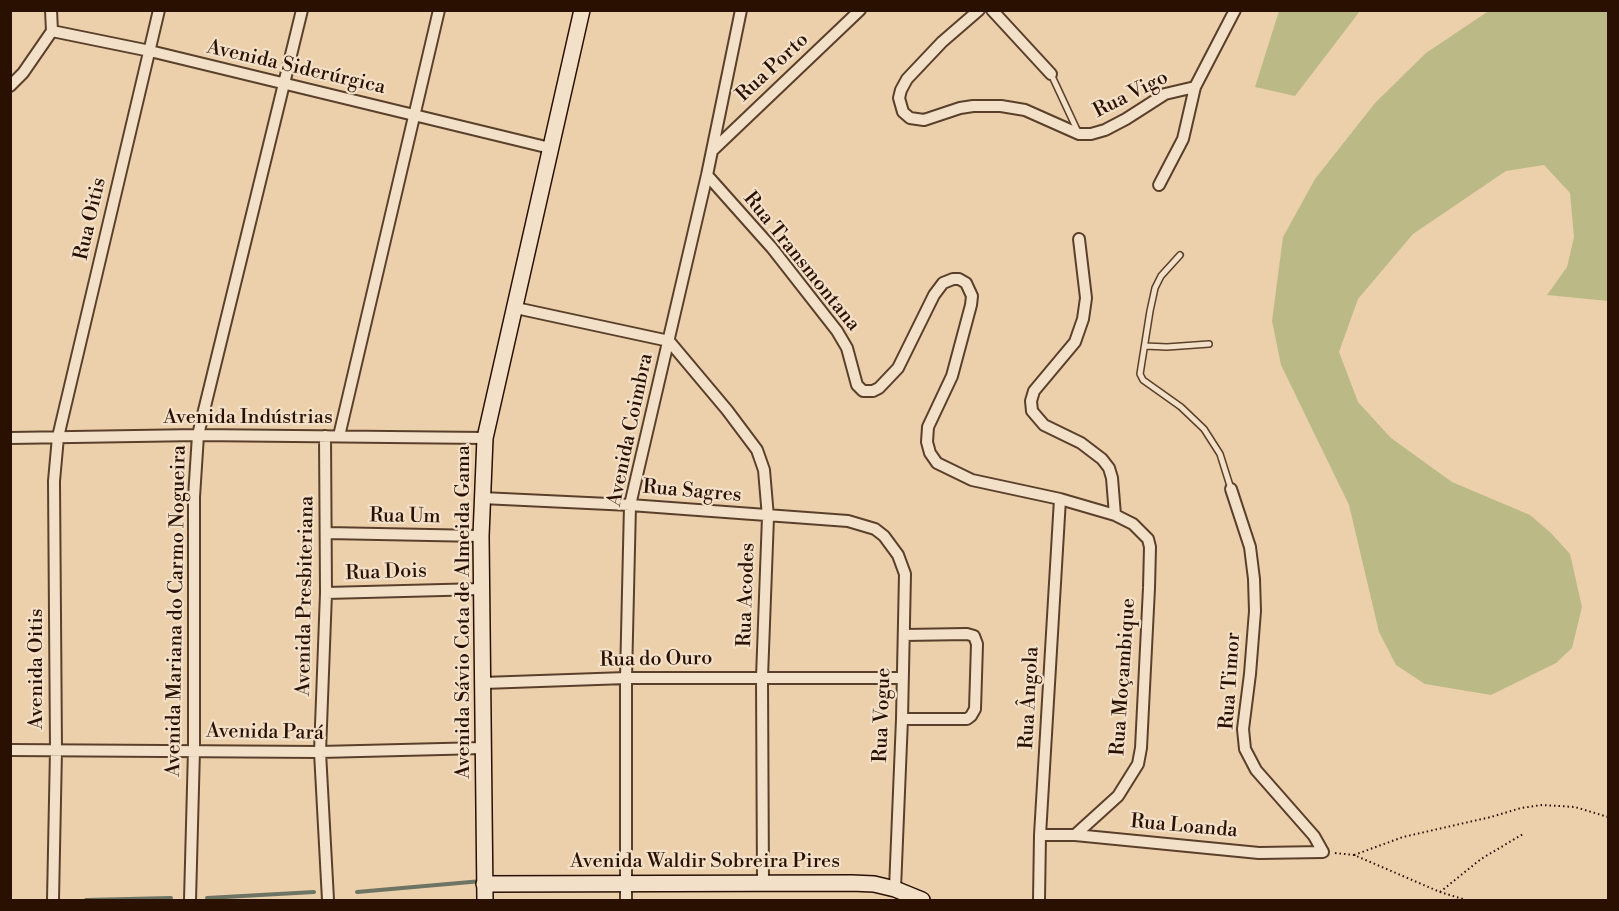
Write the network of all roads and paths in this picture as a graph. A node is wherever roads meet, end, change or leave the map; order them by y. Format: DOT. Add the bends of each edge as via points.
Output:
graph roads {
  1 [pos="51,10"];
  2 [pos="159,10"];
  3 [pos="302,10"];
  4 [pos="439,10"];
  5 [pos="582,10"];
  6 [pos="741,10"];
  7 [pos="979,10"];
  8 [pos="992,10"];
  9 [pos="1235,10"];
  10 [pos="854,12"];
  11 [pos="52,31"];
  12 [pos="150,51"];
  13 [pos="1051,74"];
  14 [pos="285,84"];
  15 [pos="10,86"];
  16 [pos="1195,87"];
  17 [pos="414,114"];
  18 [pos="1079,134"];
  19 [pos="550,148"];
  20 [pos="712,151"];
  21 [pos="707,175"];
  22 [pos="1159,185"];
  23 [pos="1079,239"];
  24 [pos="1180,255"];
  25 [pos="516,308"];
  26 [pos="669,341"];
  27 [pos="1209,344"];
  28 [pos="1145,346"];
  29 [pos="198,435"];
  30 [pos="325,436"];
  31 [pos="339,436"];
  32 [pos="58,437"];
  33 [pos="10,438"];
  34 [pos="485,438"];
  35 [pos="1232,489"];
  36 [pos="482,498"];
  37 [pos="1060,498"];
  38 [pos="630,505"];
  39 [pos="1114,514"];
  40 [pos="768,517"];
  41 [pos="327,533"];
  42 [pos="481,536"];
  43 [pos="892,545"];
  44 [pos="482,589"];
  45 [pos="326,593"];
  46 [pos="903,635"];
  47 [pos="762,676"];
  48 [pos="626,678"];
  49 [pos="902,678"];
  50 [pos="483,683"];
  51 [pos="902,718"];
  52 [pos="483,748"];
  53 [pos="10,750"];
  54 [pos="56,750"];
  55 [pos="194,750"];
  56 [pos="321,752"];
  57 [pos="1608,817"];
  58 [pos="1523,834"];
  59 [pos="1040,835"];
  60 [pos="1075,835"];
  61 [pos="1323,852"];
  62 [pos="1354,855"];
  63 [pos="763,882"];
  64 [pos="626,883"];
  65 [pos="484,884"];
  66 [pos="895,889"];
  67 [pos="1440,892"];
  68 [pos="53,900"];
  69 [pos="190,900"];
  70 [pos="328,900"];
  71 [pos="485,900"];
  72 [pos="626,900"];
  73 [pos="922,900"];
  74 [pos="1039,900"];
  75 [pos="1466,900"];
  1 -- 11 [label="street"];
  2 -- 12 [label="street, Rua Oitis"];
  3 -- 14 [label="street, Avenida Mariana do Carmo Nogueira"];
  4 -- 17 [label="street"];
  5 -- 19 [label="street, Avenida Sávio Cota de Almeida Gama"];
  6 -- 20 [label="street, Avenida Coimbra"];
  7 -- 18 [label="street, Rua Vigo" via="907,79 899,98 903,112 910,118 924,120 960,108 1001,106 1025,110"];
  8 -- 13 [label="street"];
  9 -- 16 [label="street"];
  10 -- 20 [label="street, Rua Porto"];
  11 -- 12 [label="street, Avenida Siderúrgica"];
  11 -- 15 [label="street"];
  12 -- 14 [label="street, Avenida Siderúrgica"];
  12 -- 32 [label="street, Rua Oitis"];
  13 -- 18 [label="lane"];
  14 -- 17 [label="street, Avenida Siderúrgica"];
  14 -- 29 [label="street, Avenida Mariana do Carmo Nogueira"];
  16 -- 18 [label="street, Rua Vigo" via="1165,94 1105,130"];
  16 -- 22 [label="street" via="1183,139"];
  17 -- 19 [label="street, Avenida Siderúrgica"];
  17 -- 31 [label="street"];
  19 -- 25 [label="street, Avenida Sávio Cota de Almeida Gama"];
  20 -- 21 [label="street, Avenida Coimbra"];
  21 -- 26 [label="street, Avenida Coimbra"];
  21 -- 37 [label="street, Rua Transmontana" via="772,248 837,331 863,392 873,392 898,369 943,283 953,279 966,283 972,296 971,306 952,376 928,427 930,453 937,463 972,480"];
  23 -- 39 [label="street" via="1086,298 1083,319 1075,342 1034,391 1032,411 1044,425 1102,459 1112,478"];
  24 -- 28 [label="lane" via="1155,288"];
  25 -- 26 [label="street"];
  25 -- 34 [label="street, Avenida Sávio Cota de Almeida Gama"];
  26 -- 38 [label="street, Avenida Coimbra"];
  26 -- 40 [label="street, Rua Acodes" via="757,450 764,470"];
  27 -- 28 [label="lane"];
  28 -- 35 [label="lane" via="1140,374 1143,380 1188,412 1204,429 1220,454"];
  29 -- 30 [label="street, Avenida Indústrias"];
  29 -- 32 [label="street, Avenida Indústrias"];
  29 -- 55 [label="street, Avenida Mariana do Carmo Nogueira" via="194,497"];
  30 -- 31 [label="street, Avenida Indústrias"];
  30 -- 41 [label="street, Avenida Presbiteriana"];
  31 -- 34 [label="street, Avenida Indústrias"];
  32 -- 33 [label="street, Avenida Indústrias"];
  32 -- 54 [label="street, Avenida Oitis" via="54,481"];
  34 -- 36 [label="street, Avenida Sávio Cota de Almeida Gama"];
  35 -- 61 [label="street, Rua Timor" via="1250,547 1254,579 1243,729 1245,749 1256,770 1314,836"];
  36 -- 38 [label="street, Rua Sagres"];
  36 -- 42 [label="street, Avenida Sávio Cota de Almeida Gama"];
  37 -- 39 [label="street, Rua Moçambique"];
  37 -- 59 [label="street, Rua Ângola"];
  38 -- 40 [label="street, Rua Sagres"];
  38 -- 48 [label="street, Avenida Coimbra"];
  39 -- 60 [label="street, Rua Moçambique" via="1141,530 1150,547 1141,748 1134,771 1118,796"];
  40 -- 43 [label="street, Rua Sagres" via="848,521 875,529"];
  40 -- 47 [label="street, Rua Acodes"];
  41 -- 42 [label="street, Rua Um"];
  41 -- 45 [label="street, Avenida Presbiteriana"];
  42 -- 44 [label="street, Avenida Sávio Cota de Almeida Gama"];
  43 -- 46 [label="street, Rua Vogue" via="905,574"];
  44 -- 45 [label="street, Rua Dois"];
  44 -- 50 [label="street, Avenida Sávio Cota de Almeida Gama"];
  45 -- 56 [label="street, Avenida Presbiteriana"];
  46 -- 49 [label="street, Rua Vogue"];
  46 -- 51 [label="street" via="967,634 974,636 977,644 975,709 971,717"];
  47 -- 48 [label="street, Rua do Ouro"];
  47 -- 49 [label="street, Rua do Ouro"];
  47 -- 63 [label="street, Rua Acodes"];
  48 -- 50 [label="street, Rua do Ouro"];
  48 -- 64 [label="street, Avenida Coimbra"];
  49 -- 51 [label="street, Rua Vogue"];
  50 -- 52 [label="street, Avenida Sávio Cota de Almeida Gama"];
  51 -- 66 [label="street, Rua Vogue"];
  52 -- 56 [label="street, Avenida Pará"];
  52 -- 65 [label="street, Avenida Sávio Cota de Almeida Gama"];
  53 -- 54 [label="street, Avenida Pará"];
  54 -- 55 [label="street, Avenida Pará"];
  54 -- 68 [label="street, Avenida Oitis"];
  55 -- 56 [label="street, Avenida Pará"];
  55 -- 69 [label="street, Avenida Mariana do Carmo Nogueira"];
  56 -- 70 [label="street, Avenida Presbiteriana"];
  57 -- 62 [label="path" via="1575,807 1532,806 1403,837"];
  58 -- 67 [label="path" via="1481,859"];
  59 -- 60 [label="street, Rua Loanda"];
  59 -- 74 [label="street, Rua Ângola"];
  60 -- 61 [label="street, Rua Loanda" via="1259,853"];
  61 -- 62 [label="path"];
  62 -- 67 [label="path"];
  63 -- 64 [label="street, Avenida Waldir Sobreira Pires"];
  63 -- 66 [label="street, Avenida Waldir Sobreira Pires" via="874,884"];
  64 -- 65 [label="street, Avenida Waldir Sobreira Pires"];
  64 -- 72 [label="street, Avenida Coimbra"];
  65 -- 71 [label="street, Avenida Sávio Cota de Almeida Gama"];
  66 -- 73 [label="street, Avenida Waldir Sobreira Pires"];
  67 -- 75 [label="path"];
}
